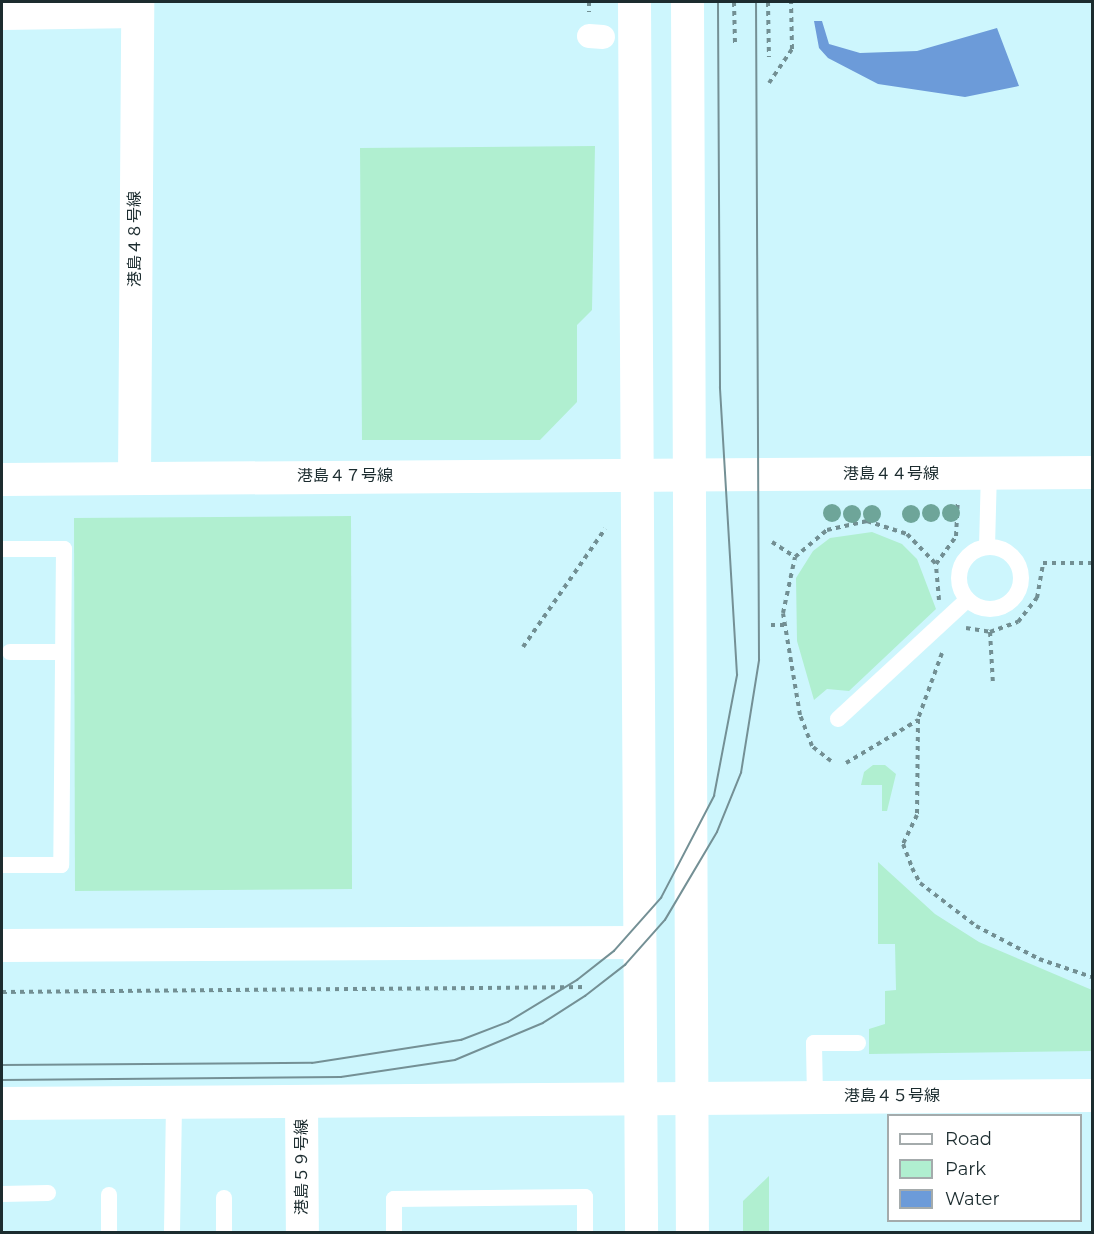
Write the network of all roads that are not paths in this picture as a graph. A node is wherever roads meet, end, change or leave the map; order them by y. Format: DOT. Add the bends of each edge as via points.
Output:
graph roads {
  1 [pos="634,2"];
  2 [pos="687,2"];
  3 [pos="137,7"];
  4 [pos="2,13"];
  5 [pos="1092,472"];
  6 [pos="989,473"];
  7 [pos="637,474"];
  8 [pos="689,474"];
  9 [pos="134,477"];
  10 [pos="2,479"];
  11 [pos="987,547"];
  12 [pos="2,549"];
  13 [pos="967,600"];
  14 [pos="10,652"];
  15 [pos="63,652"];
  16 [pos="838,719"];
  17 [pos="2,865"];
  18 [pos="639,942"];
  19 [pos="2,945"];
  20 [pos="858,1043"];
  21 [pos="1092,1095"];
  22 [pos="692,1097"];
  23 [pos="815,1097"];
  24 [pos="642,1100"];
  25 [pos="301,1101"];
  26 [pos="174,1102"];
  27 [pos="2,1103"];
  28 [pos="2,1194"];
  29 [pos="48,1194"];
  30 [pos="109,1195"];
  31 [pos="224,1198"];
  32 [pos="109,1233"];
  33 [pos="172,1233"];
  34 [pos="225,1233"];
  35 [pos="302,1233"];
  36 [pos="394,1233"];
  37 [pos="585,1233"];
  38 [pos="641,1233"];
  39 [pos="692,1233"];
  1 -- 7 [label="street"];
  2 -- 8 [label="street"];
  3 -- 4 [label="street"];
  3 -- 9 [label="street, 港島４８号線"];
  5 -- 6 [label="street, 港島４４号線"];
  6 -- 8 [label="street, 港島４４号線"];
  6 -- 11 [label="lane"];
  7 -- 8 [label="street, 港島４７号線"];
  7 -- 9 [label="street, 港島４７号線"];
  7 -- 18 [label="street"];
  8 -- 22 [label="street"];
  9 -- 10 [label="street, 港島４７号線"];
  11 -- 13 [label="lane" via="971,554 961,567 959,585"];
  11 -- 13 [label="lane" via="1013,558 1021,575 1017,594 994,609"];
  12 -- 15 [label="lane" via="64,549"];
  13 -- 16 [label="lane"];
  14 -- 15 [label="lane"];
  15 -- 17 [label="lane" via="61,865"];
  18 -- 19 [label="street"];
  18 -- 24 [label="street"];
  20 -- 23 [label="lane" via="814,1043"];
  21 -- 23 [label="street, 港島４５号線"];
  22 -- 23 [label="street, 港島４５号線"];
  22 -- 24 [label="street, 港島４５号線"];
  22 -- 39 [label="street"];
  24 -- 25 [label="street, 港島４５号線"];
  24 -- 38 [label="street"];
  25 -- 26 [label="street, 港島４５号線"];
  25 -- 35 [label="street, 港島５９号線"];
  26 -- 27 [label="street, 港島４５号線"];
  26 -- 33 [label="lane"];
  28 -- 29 [label="lane"];
  30 -- 32 [label="lane"];
  31 -- 34 [label="lane"];
  36 -- 37 [label="lane" via="394,1199 585,1197"];
}
